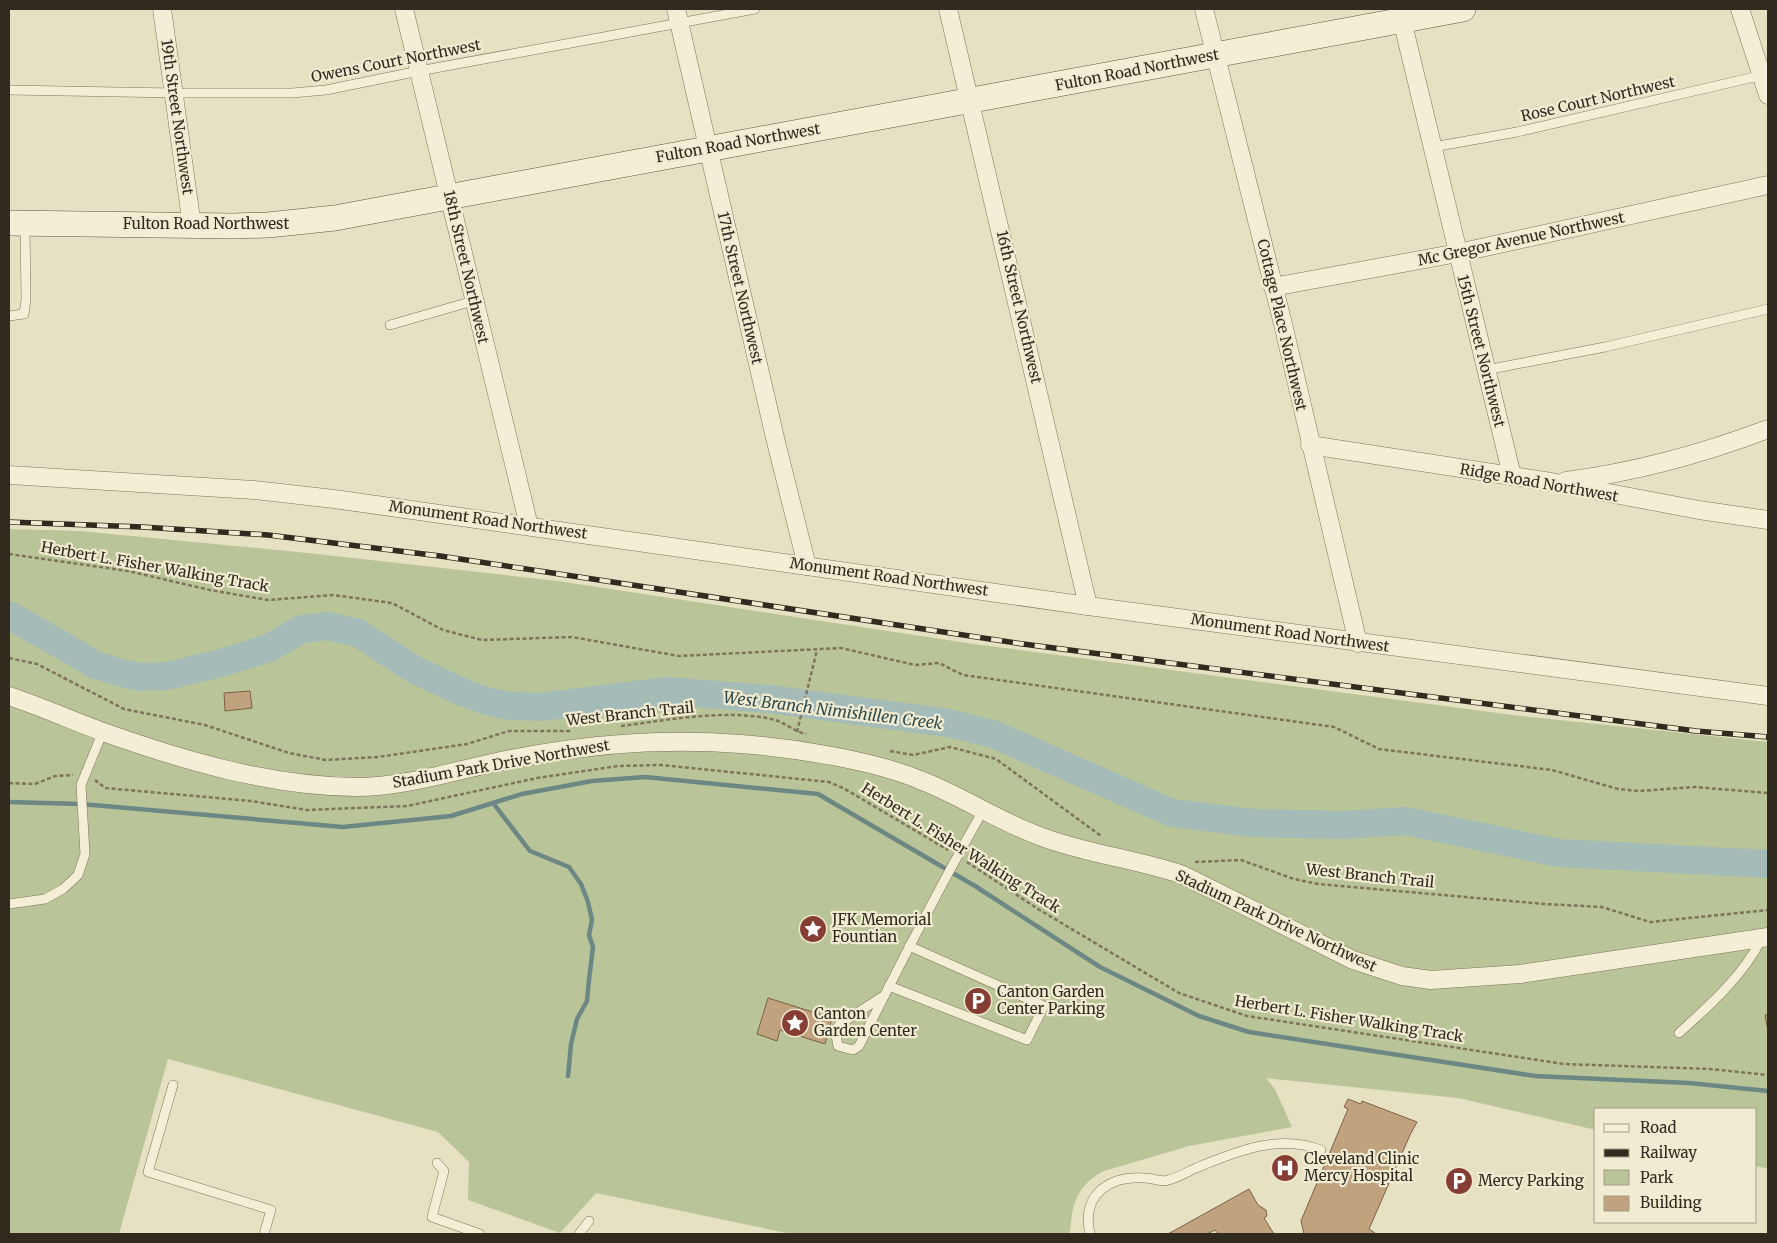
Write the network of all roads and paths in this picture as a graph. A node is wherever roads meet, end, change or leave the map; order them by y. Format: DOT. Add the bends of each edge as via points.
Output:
graph roads {
  1 [pos="162,9"];
  2 [pos="404,9"];
  3 [pos="755,9"];
  4 [pos="948,9"];
  5 [pos="1204,9"];
  6 [pos="1463,9"];
  7 [pos="1740,9"];
  8 [pos="678,16"];
  9 [pos="1411,16"];
  10 [pos="1216,55"];
  11 [pos="419,70"];
  12 [pos="1765,74"];
  13 [pos="9,90"];
  14 [pos="174,93"];
  15 [pos="1768,95"];
  16 [pos="970,101"];
  17 [pos="1433,147"];
  18 [pos="708,149"];
  19 [pos="1768,185"];
  20 [pos="450,196"];
  21 [pos="17,223"];
  22 [pos="192,226"];
  23 [pos="1458,253"];
  24 [pos="1273,287"];
  25 [pos="473,301"];
  26 [pos="1768,309"];
  27 [pos="9,316"];
  28 [pos="390,325"];
  29 [pos="1486,370"];
  30 [pos="1768,429"];
  31 [pos="1310,445"];
  32 [pos="9,475"];
  33 [pos="1512,476"];
  34 [pos="1552,482"];
  35 [pos="1768,520"];
  36 [pos="529,526"];
  37 [pos="9,554"];
  38 [pos="807,566"];
  39 [pos="1088,606"];
  40 [pos="1358,643"];
  41 [pos="817,650"];
  42 [pos="9,658"];
  43 [pos="9,696"];
  44 [pos="1768,696"];
  45 [pos="616,727"];
  46 [pos="581,731"];
  47 [pos="103,732"];
  48 [pos="797,732"];
  49 [pos="806,734"];
  50 [pos="887,751"];
  51 [pos="82,781"];
  52 [pos="9,783"];
  53 [pos="1768,793"];
  54 [pos="984,809"];
  55 [pos="1109,839"];
  56 [pos="956,858"];
  57 [pos="1189,861"];
  58 [pos="9,904"];
  59 [pos="1768,910"];
  60 [pos="1765,937"];
  61 [pos="909,946"];
  62 [pos="889,986"];
  63 [pos="885,995"];
  64 [pos="1679,1033"];
  65 [pos="1768,1075"];
  66 [pos="173,1085"];
  67 [pos="1321,1150"];
  68 [pos="437,1163"];
  69 [pos="588,1221"];
  70 [pos="264,1234"];
  71 [pos="480,1234"];
  72 [pos="579,1234"];
  73 [pos="1090,1234"];
  1 -- 14 [label="street, 19th Street Northwest"];
  2 -- 11 [label="street, 18th Street Northwest"];
  3 -- 8 [label="lane, Owens Court Northwest"];
  4 -- 16 [label="street, 16th Street Northwest"];
  5 -- 10 [label="street, Cottage Place Northwest"];
  6 -- 9 [label="main road, Fulton Road Northwest"];
  7 -- 12 [label="street"];
  8 -- 11 [label="lane, Owens Court Northwest"];
  8 -- 18 [label="street, 17th Street Northwest"];
  9 -- 10 [label="main road, Fulton Road Northwest"];
  9 -- 17 [label="street, 15th Street Northwest"];
  10 -- 16 [label="main road, Fulton Road Northwest"];
  10 -- 24 [label="street, Cottage Place Northwest"];
  11 -- 14 [label="lane, Owens Court Northwest" via="326,90"];
  11 -- 20 [label="street, 18th Street Northwest"];
  12 -- 15 [label="street"];
  12 -- 17 [label="lane, Rose Court Northwest" via="1517,132"];
  13 -- 14 [label="lane, Owens Court Northwest"];
  14 -- 22 [label="street, 19th Street Northwest"];
  16 -- 18 [label="main road, Fulton Road Northwest"];
  16 -- 39 [label="street, 16th Street Northwest"];
  17 -- 23 [label="street, 15th Street Northwest"];
  18 -- 20 [label="main road, Fulton Road Northwest"];
  18 -- 38 [label="street, 17th Street Northwest"];
  19 -- 23 [label="street, Mc Gregor Avenue Northwest"];
  20 -- 22 [label="main road, Fulton Road Northwest" via="301,223"];
  20 -- 25 [label="street, 18th Street Northwest"];
  21 -- 22 [label="main road, Fulton Road Northwest"];
  21 -- 27 [label="lane" via="26,300 24,314"];
  23 -- 24 [label="street, Mc Gregor Avenue Northwest"];
  23 -- 29 [label="street, 15th Street Northwest"];
  24 -- 31 [label="street, Cottage Place Northwest"];
  25 -- 28 [label="lane"];
  25 -- 36 [label="street, 18th Street Northwest"];
  26 -- 29 [label="lane" via="1605,347"];
  29 -- 33 [label="street, 15th Street Northwest"];
  30 -- 34 [label="street" via="1673,461"];
  31 -- 33 [label="street, Ridge Road Northwest"];
  31 -- 40 [label="street, Cottage Place Northwest"];
  32 -- 36 [label="street, Monument Road Northwest" via="254,490"];
  33 -- 34 [label="street, Ridge Road Northwest"];
  34 -- 35 [label="street, Ridge Road Northwest" via="1600,493"];
  36 -- 38 [label="street, Monument Road Northwest"];
  37 -- 41 [label="path, Herbert L. Fisher Walking Track" via="128,571 268,600 333,594 392,603 443,630 482,640 572,637 678,656"];
  38 -- 39 [label="street, Monument Road Northwest"];
  39 -- 40 [label="street, Monument Road Northwest"];
  40 -- 44 [label="street, Monument Road Northwest"];
  41 -- 48 [label="path"];
  41 -- 53 [label="path, Herbert L. Fisher Walking Track" via="842,648 915,665 939,663 963,675 1317,724 1334,727 1379,749 1552,770 1618,789 1638,791 1695,787"];
  42 -- 46 [label="path, West Branch Trail" via="37,664 124,709 205,725 289,754 326,760 378,757 467,744 509,731"];
  43 -- 47 [label="street, Stadium Park Drive Northwest"];
  45 -- 48 [label="path, West Branch Trail" via="743,714 774,719"];
  47 -- 51 [label="lane"];
  47 -- 54 [label="street, Stadium Park Drive Northwest" via="223,769 278,780 356,787 616,744 745,744 895,771"];
  48 -- 49 [label="path, West Branch Trail"];
  50 -- 55 [label="path" via="913,755 950,747 996,759"];
  51 -- 52 [label="path, Herbert L. Fisher Walking Track" via="55,776 34,784"];
  51 -- 56 [label="path, Herbert L. Fisher Walking Track" via="94,779 104,788 251,801 307,810 407,806 537,778 618,766 661,765 829,782"];
  51 -- 58 [label="lane" via="85,854 78,875 45,899"];
  54 -- 56 [label="lane"];
  54 -- 60 [label="street, Stadium Park Drive Northwest" via="1037,836 1183,875 1353,960 1402,976 1432,980 1520,974"];
  56 -- 61 [label="lane"];
  56 -- 65 [label="path, Herbert L. Fisher Walking Track" via="1180,993 1247,1016 1564,1064 1710,1069"];
  57 -- 59 [label="path, West Branch Trail" via="1241,860 1318,884 1602,907 1650,922"];
  60 -- 64 [label="lane" via="1719,997"];
  61 -- 62 [label="lane"];
  61 -- 62 [label="lane" via="1044,1006 1027,1040"];
  62 -- 63 [label="lane"];
  63 -- 63 [label="lane" via="859,1046 853,1050 838,1046 835,1030 840,1024"];
  66 -- 70 [label="lane" via="148,1172 271,1210"];
  67 -- 73 [label="lane" via="1301,1143 1268,1144 1215,1160 1166,1181 1139,1177 1122,1179 1102,1189 1094,1199 1088,1212"];
  68 -- 71 [label="lane" via="444,1171 432,1217"];
  69 -- 72 [label="lane"];
}
